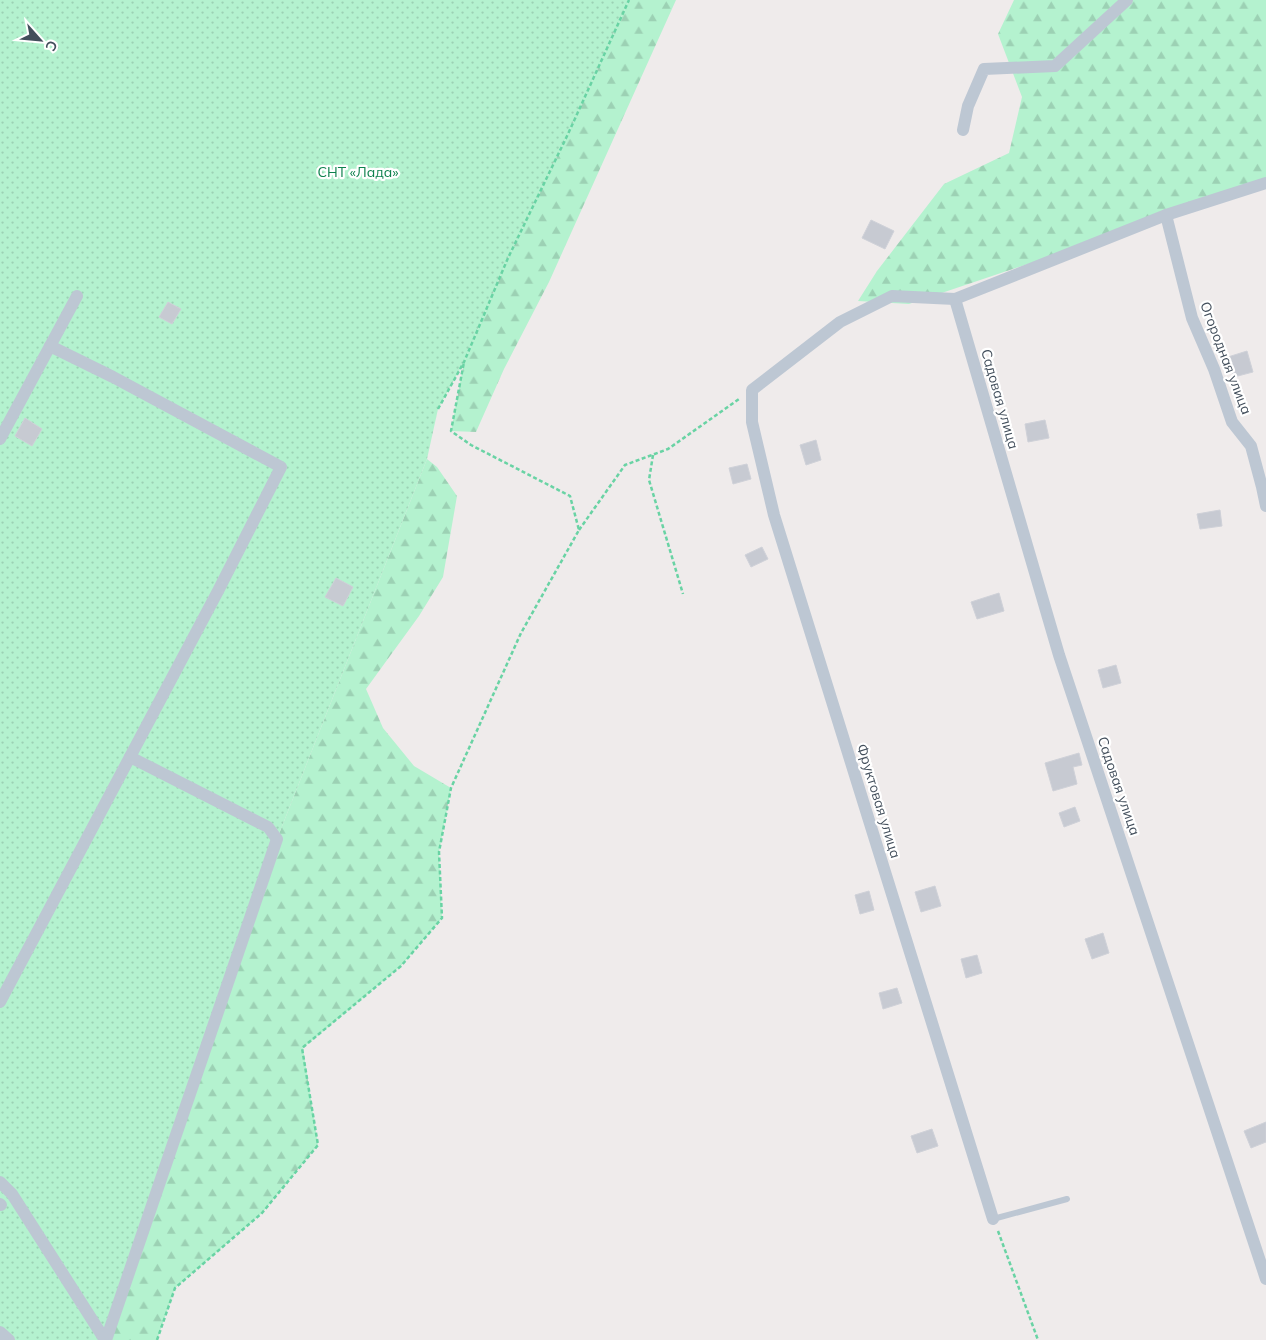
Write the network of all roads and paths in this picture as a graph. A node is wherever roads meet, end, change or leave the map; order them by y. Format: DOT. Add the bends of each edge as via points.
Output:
graph roads {
  1 [pos="629,0"];
  2 [pos="1127,0"];
  3 [pos="963,130"];
  4 [pos="1266,183"];
  5 [pos="1166,215"];
  6 [pos="77,296"];
  7 [pos="955,299"];
  8 [pos="50,346"];
  9 [pos="464,362"];
  10 [pos="752,390"];
  11 [pos="438,409"];
  12 [pos="0,439"];
  13 [pos="653,455"];
  14 [pos="1266,506"];
  15 [pos="579,530"];
  16 [pos="683,594"];
  17 [pos="130,757"];
  18 [pos="0,1002"];
  19 [pos="0,1182"];
  20 [pos="1067,1199"];
  21 [pos="994,1219"];
  22 [pos="1266,1279"];
  23 [pos="0,1332"];
  24 [pos="9,1340"];
  25 [pos="157,1340"];
  26 [pos="1038,1340"];
  1 -- 9 [label="path" via="508,258"];
  2 -- 3 [label="street" via="1055,66 984,69 968,106"];
  4 -- 5 [label="street"];
  5 -- 7 [label="street"];
  5 -- 14 [label="street, Огородная улица" via="1192,318 1232,422 1251,446"];
  6 -- 8 [label="street"];
  7 -- 10 [label="street" via="892,296 840,322"];
  7 -- 22 [label="street, Садовая улица" via="1059,655"];
  8 -- 12 [label="street"];
  8 -- 17 [label="street" via="281,467"];
  9 -- 11 [label="path"];
  9 -- 15 [label="path" via="451,431 471,445 570,496"];
  10 -- 13 [label="path" via="668,449"];
  10 -- 21 [label="street, Фруктовая улица" via="752,422 774,515"];
  13 -- 15 [label="path" via="625,465"];
  13 -- 16 [label="path" via="649,480"];
  15 -- 25 [label="path" via="521,633 451,788 439,852 442,918 401,966 302,1048 318,1145 262,1213 174,1288"];
  17 -- 18 [label="street"];
  17 -- 19 [label="street" via="268,827 276,839 106,1340 12,1194"];
  20 -- 21 [label="lane"];
  21 -- 26 [label="path"];
  23 -- 24 [label="street"];
}
